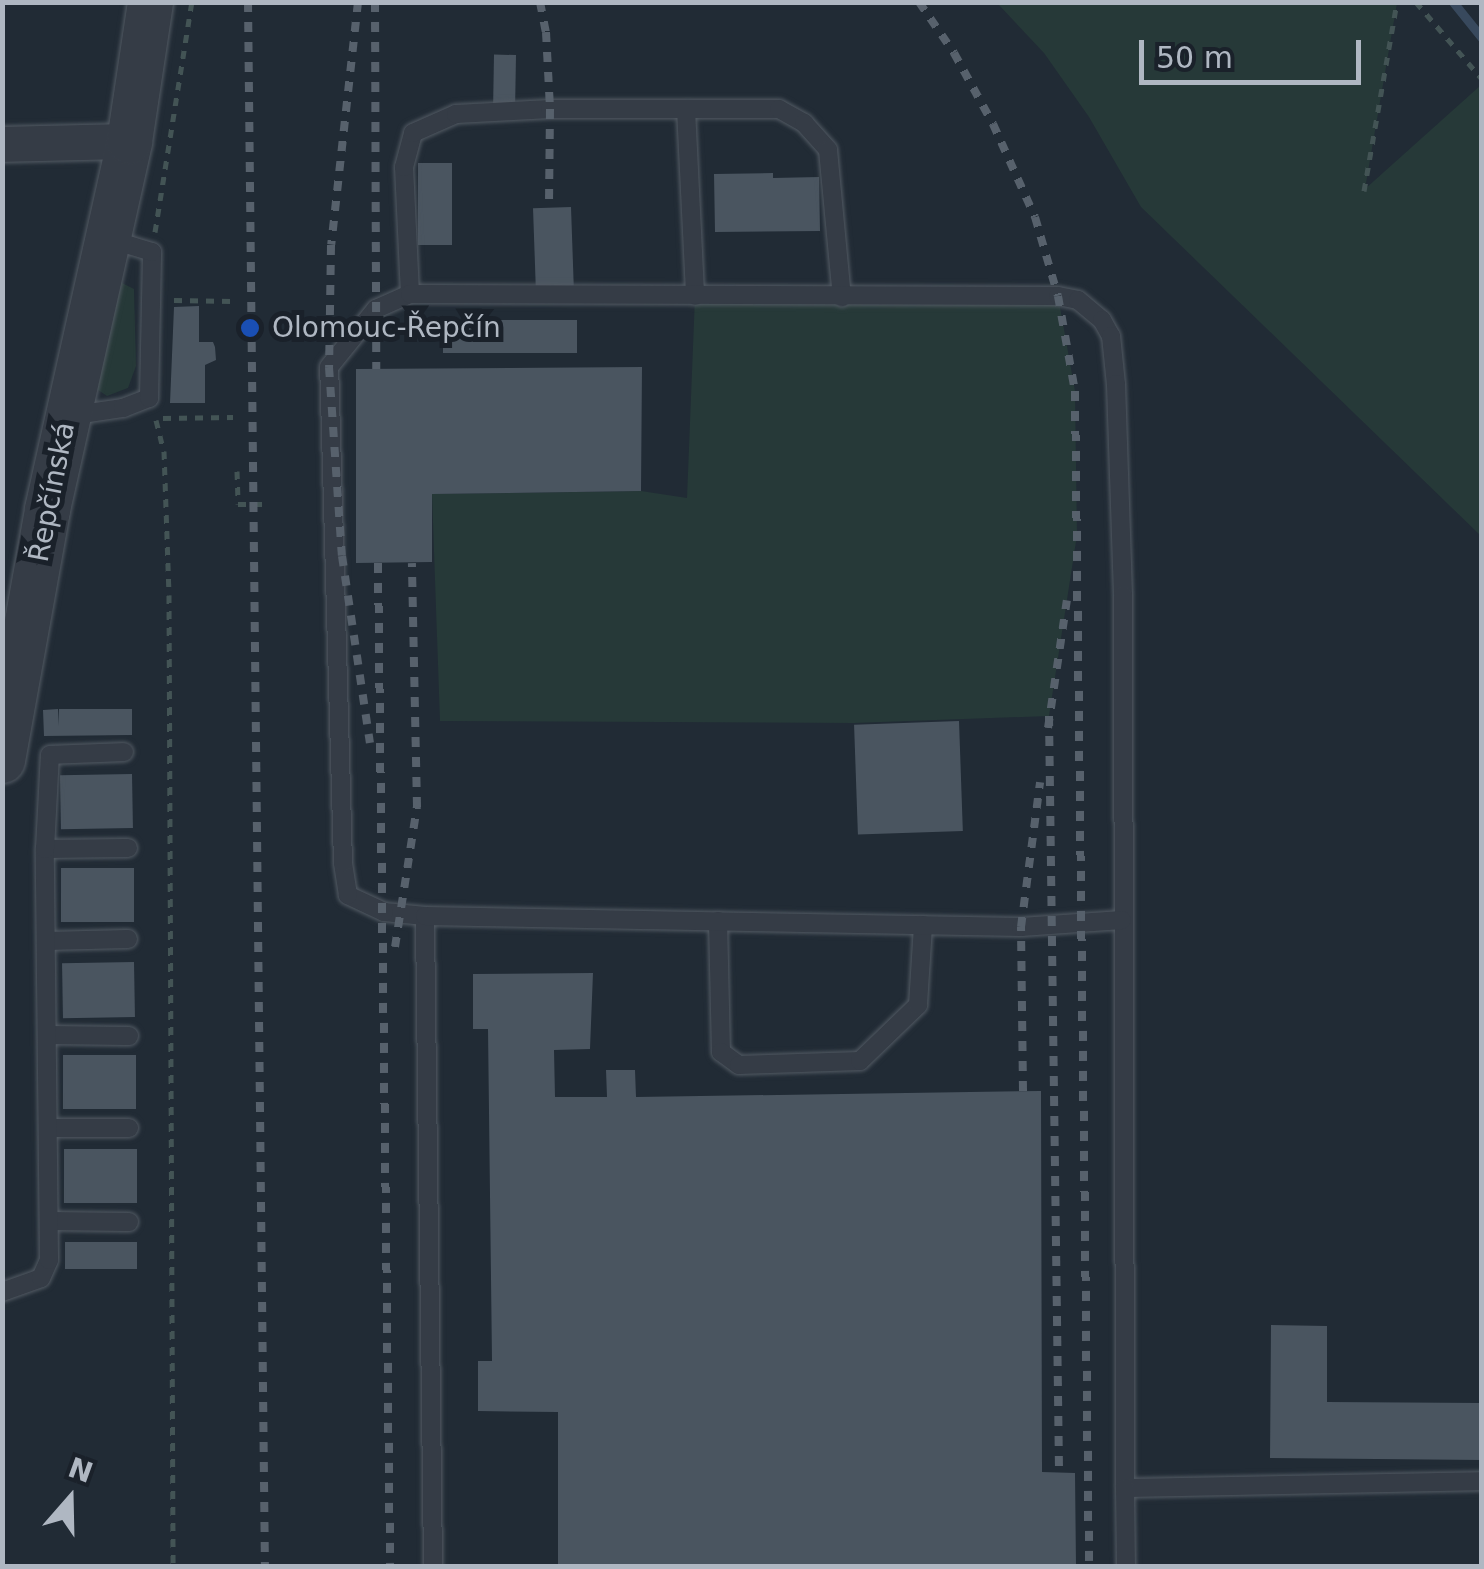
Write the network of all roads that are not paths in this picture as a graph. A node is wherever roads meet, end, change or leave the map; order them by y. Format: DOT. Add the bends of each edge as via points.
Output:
graph roads {
  1 [pos="150,2"];
  2 [pos="686,109"];
  3 [pos="129,142"];
  4 [pos="2,144"];
  5 [pos="110,233"];
  6 [pos="410,294"];
  7 [pos="695,296"];
  8 [pos="842,297"];
  9 [pos="67,416"];
  10 [pos="124,752"];
  11 [pos="2,760"];
  12 [pos="128,848"];
  13 [pos="44,849"];
  14 [pos="425,916"];
  15 [pos="1122,920"];
  16 [pos="718,921"];
  17 [pos="923,925"];
  18 [pos="128,939"];
  19 [pos="46,941"];
  20 [pos="48,1035"];
  21 [pos="129,1036"];
  22 [pos="49,1128"];
  23 [pos="130,1128"];
  24 [pos="49,1221"];
  25 [pos="128,1222"];
  26 [pos="2,1292"];
  27 [pos="1482,1481"];
  28 [pos="1125,1488"];
  29 [pos="433,1566"];
  30 [pos="1126,1566"];
  1 -- 3 [label="street, Řepčínská"];
  2 -- 6 [label="lane" via="456,114 413,134 404,167"];
  2 -- 7 [label="lane"];
  2 -- 8 [label="lane" via="779,109 804,123 828,150"];
  3 -- 4 [label="street"];
  3 -- 5 [label="street, Řepčínská"];
  5 -- 9 [label="street, Řepčínská"];
  5 -- 9 [label="lane" via="152,252 149,398"];
  6 -- 7 [label="lane"];
  6 -- 14 [label="lane" via="376,309 329,367 348,895 384,912"];
  7 -- 8 [label="lane"];
  8 -- 15 [label="lane" via="1058,296 1092,309 1111,336 1123,595"];
  9 -- 11 [label="street, Řepčínská"];
  10 -- 13 [label="lane" via="50,756"];
  12 -- 13 [label="lane"];
  13 -- 19 [label="lane"];
  14 -- 16 [label="lane"];
  14 -- 29 [label="lane"];
  15 -- 17 [label="lane"];
  15 -- 28 [label="lane"];
  16 -- 17 [label="lane"];
  16 -- 17 [label="lane" via="721,1052 738,1065 860,1061 918,1005"];
  18 -- 19 [label="lane"];
  19 -- 20 [label="lane"];
  20 -- 21 [label="lane"];
  20 -- 22 [label="lane"];
  22 -- 23 [label="lane"];
  22 -- 24 [label="lane"];
  24 -- 25 [label="lane"];
  24 -- 26 [label="lane" via="41,1278"];
  27 -- 28 [label="lane"];
  28 -- 30 [label="lane"];
}
